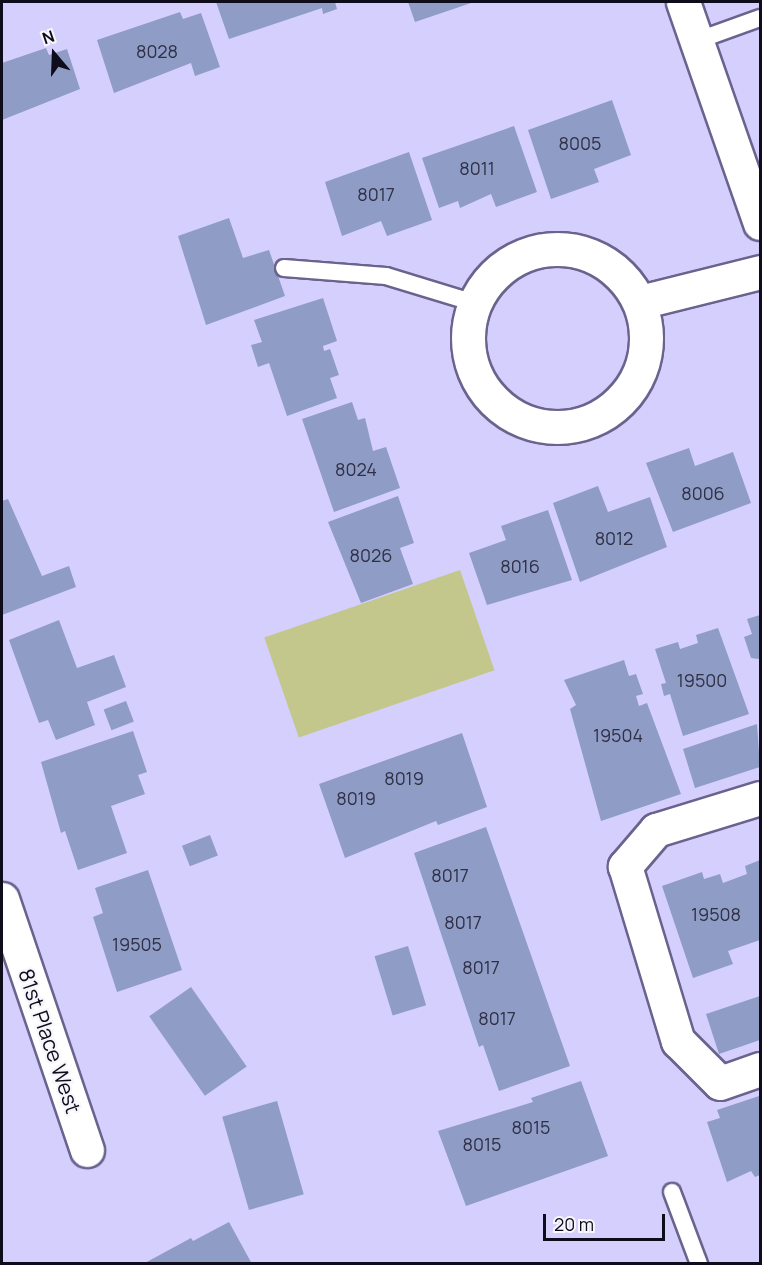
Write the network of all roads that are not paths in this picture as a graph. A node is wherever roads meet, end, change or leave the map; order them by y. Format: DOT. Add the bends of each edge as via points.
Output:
graph roads {
  1 [pos="683,2"];
  2 [pos="760,18"];
  3 [pos="696,41"];
  4 [pos="760,223"];
  5 [pos="284,268"];
  6 [pos="760,272"];
  7 [pos="639,302"];
  8 [pos="475,303"];
  9 [pos="760,798"];
  10 [pos="2,899"];
  11 [pos="760,1069"];
  12 [pos="87,1150"];
  13 [pos="672,1192"];
  14 [pos="699,1263"];
  1 -- 3 [label="street"];
  2 -- 3 [label="lane"];
  3 -- 4 [label="street"];
  5 -- 8 [label="lane" via="386,276"];
  6 -- 7 [label="street"];
  7 -- 8 [label="street" via="623,277 600,259 562,250 542,250 514,260 491,278"];
  7 -- 8 [label="street" via="647,331 644,360 632,387 612,408 587,423 557,427 520,418 503,409 482,388 471,361 468,332"];
  9 -- 11 [label="street" via="656,830 625,867 678,1041 720,1083"];
  10 -- 12 [label="street, 81st Place West"];
  13 -- 14 [label="lane"];
}
